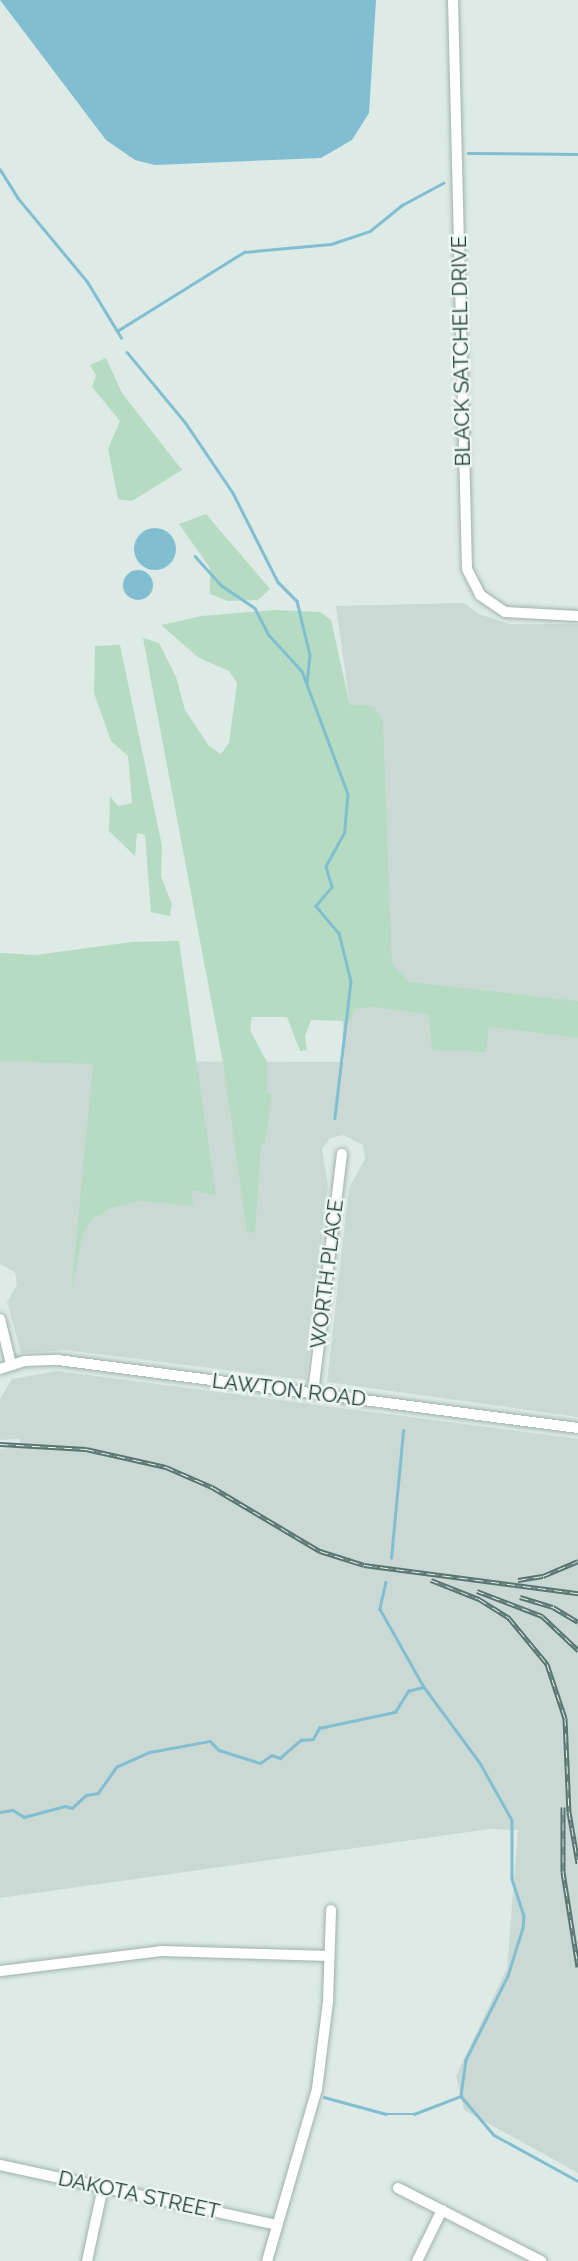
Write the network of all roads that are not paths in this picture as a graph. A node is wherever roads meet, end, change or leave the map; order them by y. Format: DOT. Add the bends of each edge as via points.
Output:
graph roads {
  1 [pos="453,0"];
  2 [pos="578,616"];
  3 [pos="342,1154"];
  4 [pos="0,1320"];
  5 [pos="11,1364"];
  6 [pos="0,1369"];
  7 [pos="313,1393"];
  8 [pos="578,1428"];
  9 [pos="331,1910"];
  10 [pos="329,1956"];
  11 [pos="1,1971"];
  12 [pos="0,2165"];
  13 [pos="103,2187"];
  14 [pos="398,2188"];
  15 [pos="442,2210"];
  16 [pos="278,2225"];
  17 [pos="87,2261"];
  18 [pos="267,2261"];
  19 [pos="417,2261"];
  20 [pos="541,2261"];
  1 -- 2 [label="street, BLACK SATCHEL DRIVE" via="467,569 480,595 505,612"];
  3 -- 7 [label="street, WORTH PLACE"];
  4 -- 5 [label="street"];
  5 -- 6 [label="street, LAWTON ROAD"];
  5 -- 7 [label="street, LAWTON ROAD" via="58,1360"];
  7 -- 8 [label="street, LAWTON ROAD"];
  9 -- 10 [label="street"];
  10 -- 11 [label="street" via="161,1951"];
  10 -- 16 [label="street" via="317,2089"];
  12 -- 13 [label="street, DAKOTA STREET"];
  13 -- 16 [label="street, DAKOTA STREET"];
  13 -- 17 [label="street"];
  14 -- 15 [label="street"];
  15 -- 19 [label="street"];
  15 -- 20 [label="street"];
  16 -- 18 [label="street"];
}
